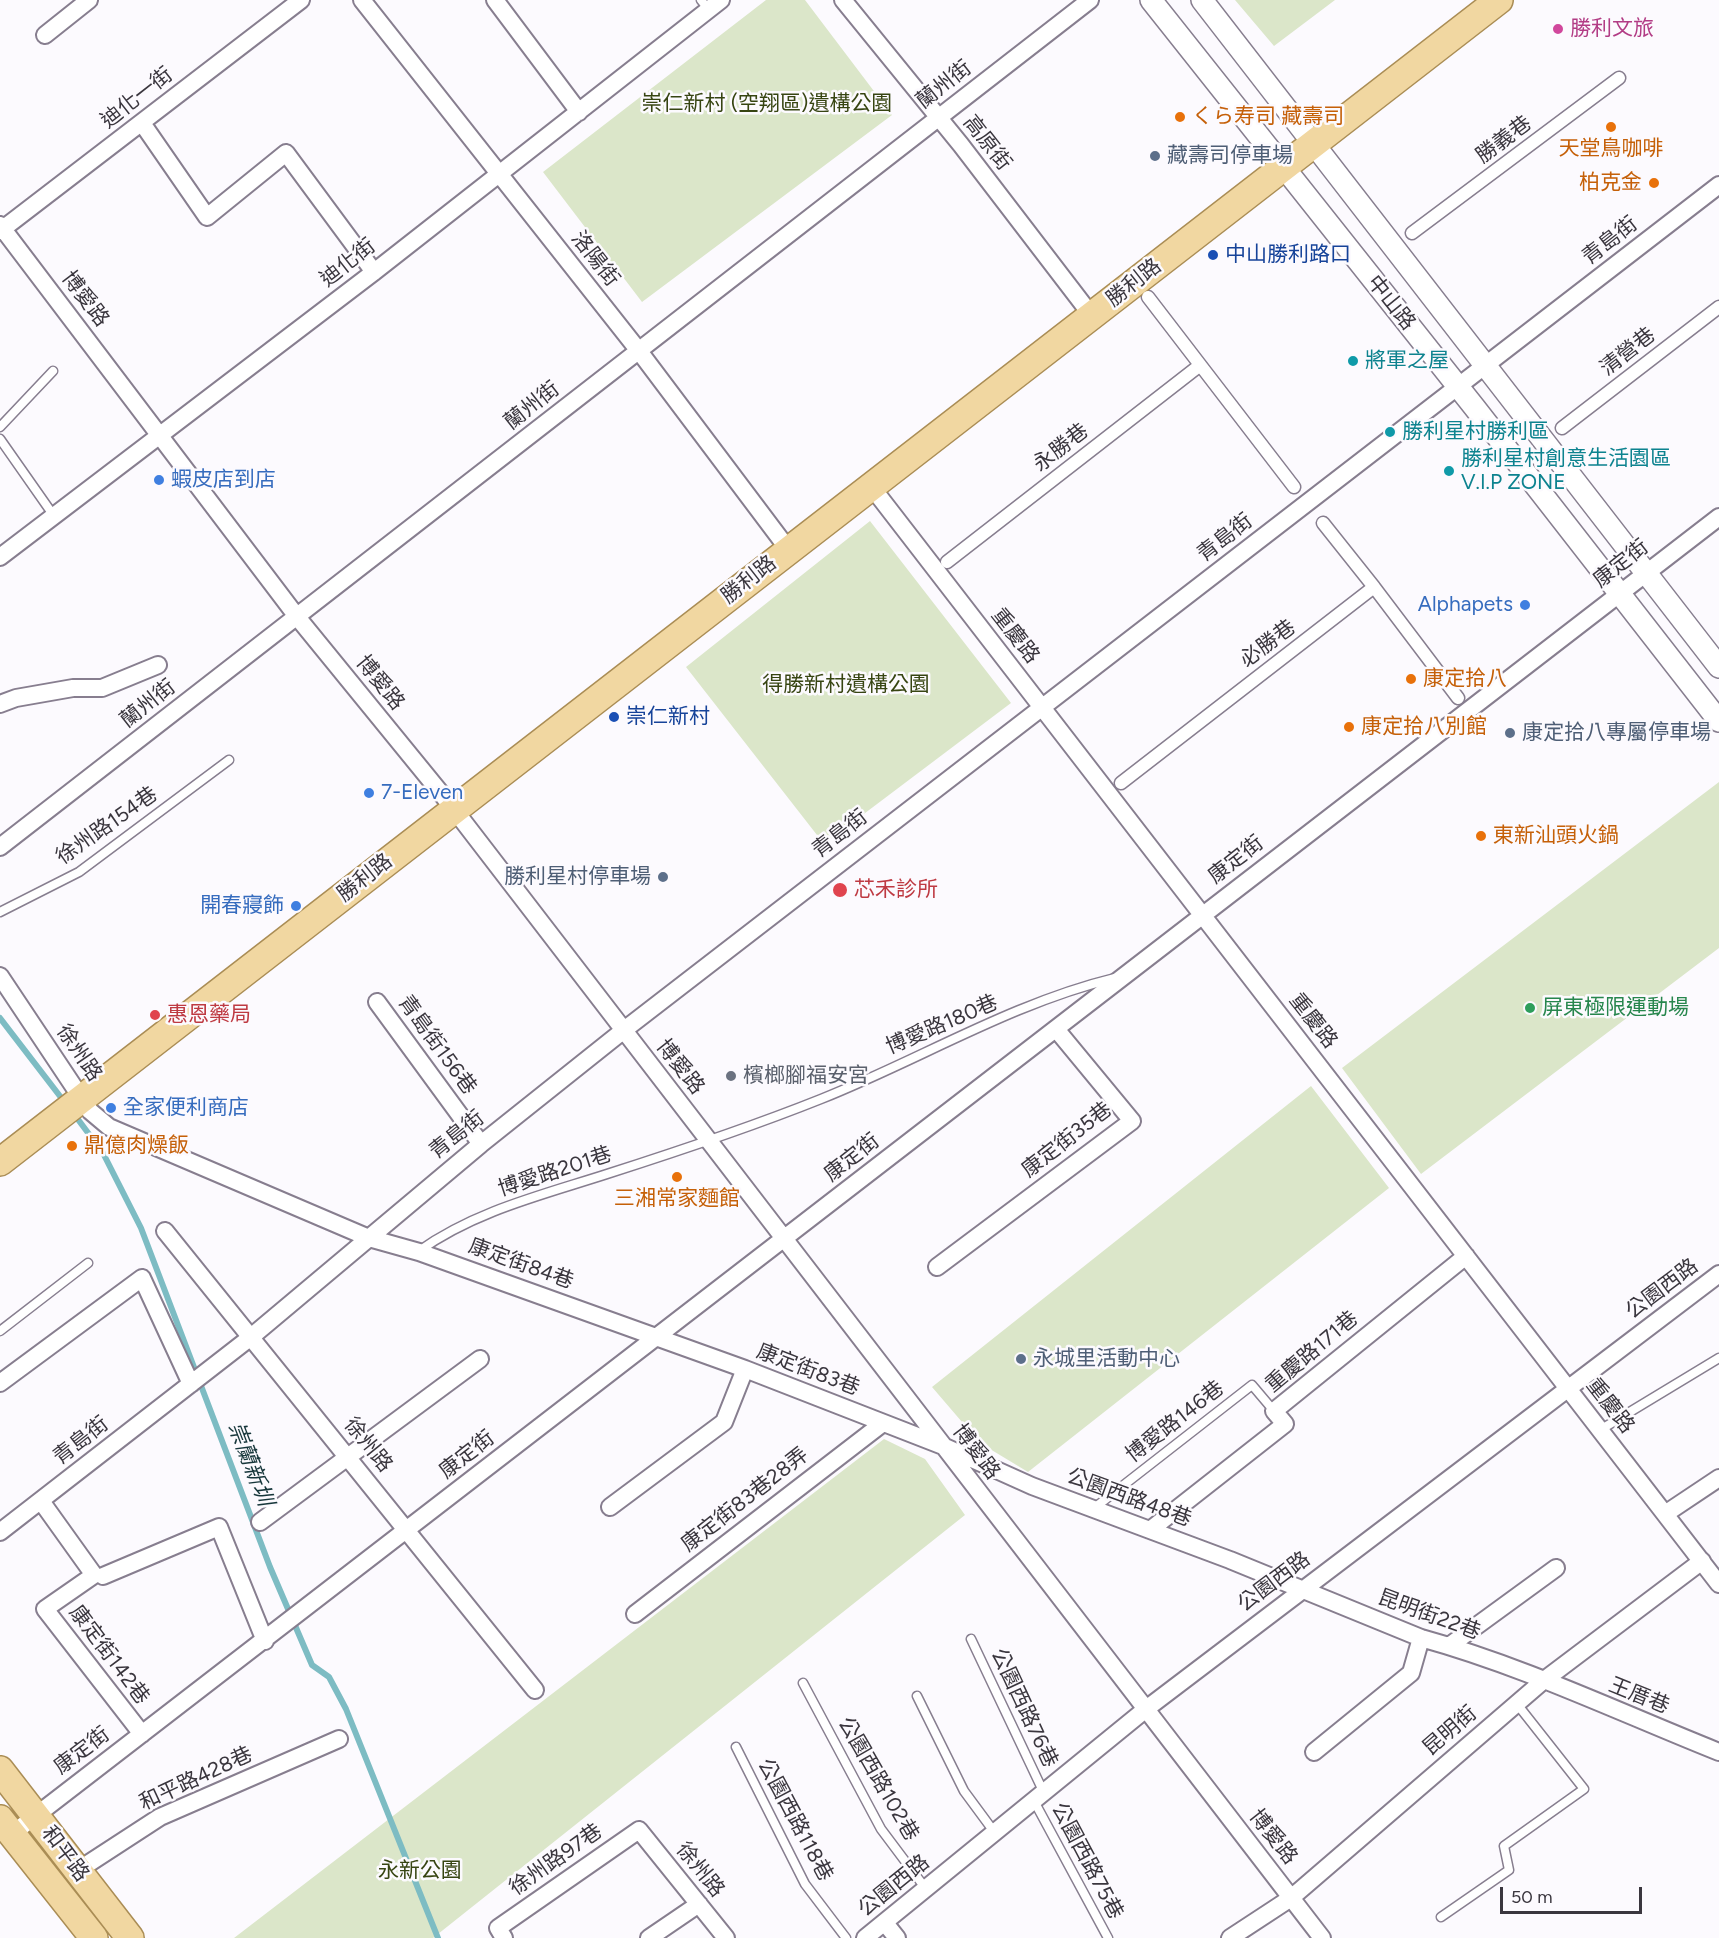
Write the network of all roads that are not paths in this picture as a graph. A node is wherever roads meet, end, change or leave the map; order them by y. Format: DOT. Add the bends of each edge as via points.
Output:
graph roads {
  1 [pos="89,0"];
  2 [pos="301,0"];
  3 [pos="362,0"];
  4 [pos="495,0"];
  5 [pos="843,0"];
  6 [pos="1090,0"];
  7 [pos="1151,0"];
  8 [pos="1202,0"];
  9 [pos="1499,0"];
  10 [pos="710,3"];
  11 [pos="45,35"];
  12 [pos="1619,78"];
  13 [pos="579,112"];
  14 [pos="939,117"];
  15 [pos="142,123"];
  16 [pos="1314,143"];
  17 [pos="1282,168"];
  18 [pos="500,174"];
  19 [pos="1719,185"];
  20 [pos="1,228"];
  21 [pos="1412,233"];
  22 [pos="374,272"];
  23 [pos="1148,297"];
  24 [pos="1719,307"];
  25 [pos="1092,316"];
  26 [pos="639,351"];
  27 [pos="1199,366"];
  28 [pos="1485,366"];
  29 [pos="53,371"];
  30 [pos="1458,386"];
  31 [pos="0,427"];
  32 [pos="1562,428"];
  33 [pos="160,435"];
  34 [pos="0,439"];
  35 [pos="871,486"];
  36 [pos="1294,487"];
  37 [pos="54,516"];
  38 [pos="1719,517"];
  39 [pos="1323,523"];
  40 [pos="788,549"];
  41 [pos="0,557"];
  42 [pos="947,562"];
  43 [pos="1646,573"];
  44 [pos="1374,587"];
  45 [pos="1620,593"];
  46 [pos="298,618"];
  47 [pos="158,665"];
  48 [pos="1719,667"];
  49 [pos="1458,698"];
  50 [pos="0,704"];
  51 [pos="1042,707"];
  52 [pos="1719,721"];
  53 [pos="229,760"];
  54 [pos="1121,783"];
  55 [pos="453,808"];
  56 [pos="0,847"];
  57 [pos="0,912"];
  58 [pos="1202,915"];
  59 [pos="0,976"];
  60 [pos="1124,976"];
  61 [pos="377,1002"];
  62 [pos="1056,1029"];
  63 [pos="624,1030"];
  64 [pos="73,1104"];
  65 [pos="709,1142"];
  66 [pos="481,1144"];
  67 [pos="0,1162"];
  68 [pos="165,1231"];
  69 [pos="369,1238"];
  70 [pos="784,1239"];
  71 [pos="419,1252"];
  72 [pos="1466,1256"];
  73 [pos="88,1263"];
  74 [pos="937,1267"];
  75 [pos="1719,1274"];
  76 [pos="0,1331"];
  77 [pos="251,1337"];
  78 [pos="657,1337"];
  79 [pos="1719,1358"];
  80 [pos="480,1359"];
  81 [pos="745,1369"];
  82 [pos="0,1383"];
  83 [pos="191,1384"];
  84 [pos="1569,1389"];
  85 [pos="1274,1411"];
  86 [pos="883,1423"];
  87 [pos="1600,1430"];
  88 [pos="944,1446"];
  89 [pos="348,1456"];
  90 [pos="1719,1478"];
  91 [pos="41,1501"];
  92 [pos="610,1507"];
  93 [pos="1092,1510"];
  94 [pos="1665,1514"];
  95 [pos="260,1522"];
  96 [pos="408,1530"];
  97 [pos="1150,1530"];
  98 [pos="0,1532"];
  99 [pos="1702,1562"];
  100 [pos="1556,1568"];
  101 [pos="103,1576"];
  102 [pos="1719,1584"];
  103 [pos="1300,1590"];
  104 [pos="634,1614"];
  105 [pos="1421,1638"];
  106 [pos="971,1640"];
  107 [pos="265,1641"];
  108 [pos="1449,1646"];
  109 [pos="1543,1682"];
  110 [pos="803,1683"];
  111 [pos="535,1690"];
  112 [pos="917,1696"];
  113 [pos="1517,1704"];
  114 [pos="1146,1709"];
  115 [pos="142,1734"];
  116 [pos="339,1739"];
  117 [pos="736,1747"];
  118 [pos="1314,1752"];
  119 [pos="1719,1752"];
  120 [pos="0,1770"];
  121 [pos="1039,1797"];
  122 [pos="35,1815"];
  123 [pos="6,1826"];
  124 [pos="639,1830"];
  125 [pos="995,1833"];
  126 [pos="77,1871"];
  127 [pos="926,1890"];
  128 [pos="1290,1898"];
  129 [pos="699,1904"];
  130 [pos="1440,1917"];
  131 [pos="885,1923"];
  132 [pos="501,1933"];
  133 [pos="94,1938"];
  134 [pos="130,1938"];
  135 [pos="649,1938"];
  136 [pos="726,1938"];
  137 [pos="846,1938"];
  138 [pos="865,1938"];
  139 [pos="897,1938"];
  140 [pos="1108,1938"];
  141 [pos="1230,1938"];
  142 [pos="1322,1938"];
  1 -- 11 [label="street"];
  2 -- 15 [label="street, 迪化一街"];
  3 -- 18 [label="street, 洛陽街"];
  4 -- 13 [label="street"];
  5 -- 14 [label="street, 高原街"];
  6 -- 14 [label="street, 蘭州街"];
  7 -- 17 [label="street, 中山路"];
  8 -- 16 [label="street, 中山路"];
  9 -- 16 [label="main road, 勝利路"];
  10 -- 13 [label="street, 迪化街"];
  12 -- 21 [label="street, 勝義巷"];
  13 -- 18 [label="street, 迪化街"];
  14 -- 25 [label="street, 高原街"];
  14 -- 26 [label="street, 蘭州街"];
  15 -- 20 [label="street, 迪化一街"];
  15 -- 22 [label="street" via="207,217 286,153"];
  16 -- 17 [label="main road, 勝利路"];
  16 -- 28 [label="street, 中山路"];
  17 -- 25 [label="main road, 勝利路"];
  17 -- 30 [label="street, 中山路"];
  18 -- 22 [label="street, 迪化街"];
  18 -- 26 [label="street, 洛陽街"];
  19 -- 28 [label="street, 青島街"];
  20 -- 33 [label="street, 博愛路"];
  22 -- 33 [label="street, 迪化街"];
  23 -- 27 [label="street"];
  24 -- 32 [label="street, 清營巷"];
  25 -- 35 [label="main road, 勝利路"];
  26 -- 40 [label="street, 洛陽街"];
  26 -- 46 [label="street, 蘭州街"];
  27 -- 36 [label="street"];
  27 -- 42 [label="street, 永勝巷"];
  28 -- 30 [label="street, 青島街"];
  28 -- 43 [label="street, 中山路"];
  29 -- 31 [label="lane"];
  30 -- 45 [label="street, 中山路"];
  30 -- 51 [label="street, 青島街"];
  33 -- 37 [label="street, 迪化街"];
  33 -- 46 [label="street, 博愛路"];
  34 -- 37 [label="lane"];
  35 -- 40 [label="main road, 勝利路"];
  35 -- 51 [label="street, 重慶路"];
  37 -- 41 [label="street, 迪化街"];
  38 -- 43 [label="street, 康定街"];
  39 -- 44 [label="street"];
  40 -- 55 [label="main road, 勝利路"];
  43 -- 45 [label="street, 康定街"];
  43 -- 48 [label="street, 中山路"];
  44 -- 49 [label="street"];
  44 -- 54 [label="street, 必勝巷"];
  45 -- 52 [label="street, 中山路"];
  45 -- 58 [label="street, 康定街"];
  46 -- 55 [label="street, 博愛路"];
  46 -- 56 [label="street, 蘭州街"];
  47 -- 50 [label="street" via="102,687 73,688"];
  51 -- 58 [label="street, 重慶路"];
  51 -- 63 [label="street, 青島街"];
  53 -- 57 [label="lane, 徐州路154巷" via="79,872"];
  55 -- 63 [label="street, 博愛路"];
  55 -- 64 [label="main road, 勝利路"];
  58 -- 60 [label="street, 康定街"];
  58 -- 72 [label="street, 重慶路"];
  59 -- 64 [label="street, 徐州路"];
  60 -- 62 [label="street, 康定街"];
  60 -- 65 [label="lane, 博愛路180巷" via="1077,988 823,1098"];
  61 -- 66 [label="street, 青島街156巷"];
  62 -- 70 [label="street, 康定街"];
  62 -- 74 [label="street, 康定街35巷" via="1132,1121"];
  63 -- 65 [label="street, 博愛路"];
  63 -- 66 [label="street, 青島街"];
  64 -- 67 [label="main road, 勝利路"];
  64 -- 69 [label="street, 徐州路" via="90,1111 109,1127"];
  65 -- 70 [label="street, 博愛路"];
  65 -- 71 [label="lane, 博愛路201巷" via="480,1216"];
  66 -- 69 [label="street, 青島街"];
  68 -- 77 [label="street, 徐州路"];
  69 -- 71 [label="street, 康定街84巷"];
  69 -- 77 [label="street, 青島街"];
  70 -- 78 [label="street, 康定街"];
  70 -- 88 [label="street, 博愛路"];
  71 -- 78 [label="street, 康定街84巷"];
  72 -- 84 [label="street, 重慶路"];
  72 -- 85 [label="street, 重慶路171巷"];
  73 -- 76 [label="lane"];
  75 -- 84 [label="street, 公園西路"];
  77 -- 83 [label="street, 青島街"];
  77 -- 89 [label="street, 徐州路"];
  78 -- 81 [label="street, 康定街83巷"];
  78 -- 96 [label="street, 康定街"];
  79 -- 87 [label="lane"];
  80 -- 89 [label="street"];
  81 -- 86 [label="street, 康定街83巷"];
  81 -- 92 [label="street" via="724,1422"];
  82 -- 83 [label="street" via="142,1278"];
  83 -- 91 [label="street, 青島街"];
  84 -- 87 [label="street, 重慶路"];
  84 -- 103 [label="street, 公園西路"];
  85 -- 93 [label="lane, 博愛路146巷" via="1252,1385"];
  85 -- 97 [label="street, 重慶路171巷" via="1284,1424"];
  86 -- 88 [label="street, 康定街83巷"];
  86 -- 104 [label="street, 康定街83巷28弄"];
  87 -- 94 [label="street, 重慶路"];
  88 -- 93 [label="street, 公園西路48巷"];
  88 -- 114 [label="street, 博愛路"];
  89 -- 95 [label="street"];
  89 -- 96 [label="street, 徐州路"];
  90 -- 94 [label="street"];
  91 -- 98 [label="street, 青島街"];
  91 -- 115 [label="street, 康定街142巷" via="94,1575 45,1609"];
  93 -- 97 [label="street, 公園西路48巷"];
  94 -- 99 [label="street, 重慶路"];
  96 -- 107 [label="street, 康定街"];
  96 -- 111 [label="street, 徐州路"];
  97 -- 103 [label="street, 公園西路48巷"];
  99 -- 102 [label="street, 重慶路"];
  99 -- 109 [label="street, 昆明街"];
  100 -- 108 [label="street"];
  101 -- 107 [label="street" via="219,1527"];
  103 -- 105 [label="street, 昆明街22巷"];
  103 -- 114 [label="street, 公園西路"];
  105 -- 108 [label="street, 昆明街22巷"];
  105 -- 118 [label="street" via="1411,1673"];
  106 -- 121 [label="lane, 公園西路76巷"];
  107 -- 115 [label="street, 康定街"];
  108 -- 109 [label="street, 昆明街22巷"];
  109 -- 113 [label="street, 昆明街"];
  109 -- 119 [label="street, 王厝巷"];
  110 -- 127 [label="lane, 公園西路102巷" via="881,1829"];
  112 -- 125 [label="lane" via="964,1791"];
  113 -- 128 [label="street, 昆明街"];
  113 -- 130 [label="lane" via="1584,1789 1504,1846 1509,1870"];
  114 -- 121 [label="street, 公園西路"];
  114 -- 128 [label="street, 博愛路"];
  115 -- 122 [label="street, 康定街"];
  116 -- 126 [label="street, 和平路428巷" via="160,1817"];
  117 -- 137 [label="lane, 公園西路118巷" via="805,1884"];
  120 -- 122 [label="main road, 和平路"];
  121 -- 125 [label="street, 公園西路"];
  121 -- 140 [label="lane, 公園西路75巷"];
  122 -- 123 [label="street, 康定街"];
  122 -- 126 [label="main road, 和平路"];
  123 -- 133 [label="main road, 和平路"];
  124 -- 129 [label="street, 徐州路"];
  124 -- 132 [label="street, 徐州路97巷"];
  125 -- 127 [label="street, 公園西路"];
  126 -- 134 [label="main road, 和平路"];
  127 -- 131 [label="street, 公園西路"];
  128 -- 141 [label="street, 昆明街"];
  128 -- 142 [label="street, 博愛路"];
  129 -- 135 [label="street"];
  129 -- 136 [label="street, 徐州路"];
  131 -- 138 [label="street, 公園西路"];
  131 -- 139 [label="street"];
}
